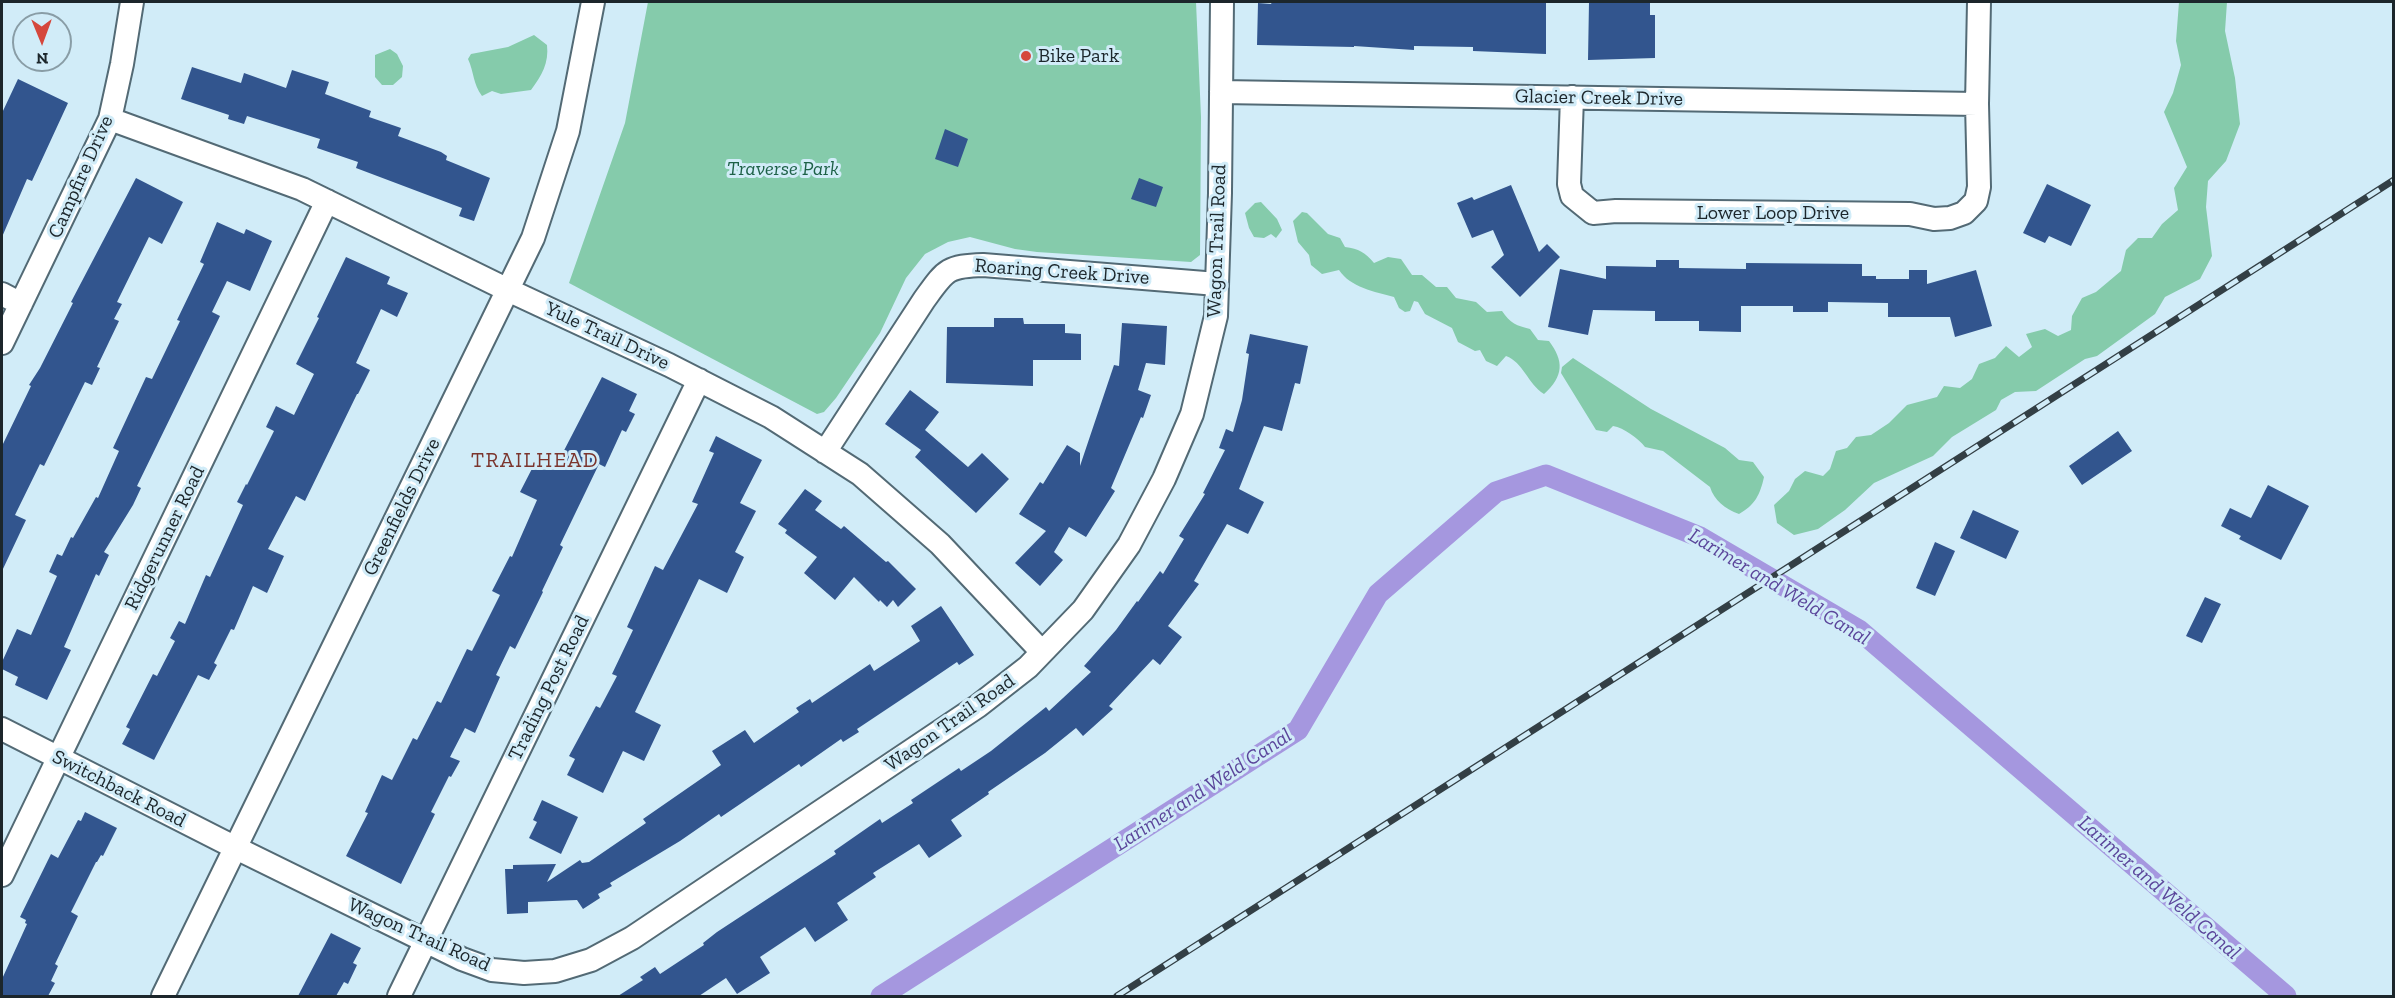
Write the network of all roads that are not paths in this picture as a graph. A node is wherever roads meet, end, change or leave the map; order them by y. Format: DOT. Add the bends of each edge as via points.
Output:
graph roads {
  1 [pos="132,2"];
  2 [pos="593,2"];
  3 [pos="1222,2"];
  4 [pos="1979,2"];
  5 [pos="1221,92"];
  6 [pos="1572,97"];
  7 [pos="1977,104"];
  8 [pos="110,119"];
  9 [pos="327,201"];
  10 [pos="1217,284"];
  11 [pos="508,290"];
  12 [pos="11,299"];
  13 [pos="2,344"];
  14 [pos="699,380"];
  15 [pos="825,452"];
  16 [pos="1042,652"];
  17 [pos="2,729"];
  18 [pos="59,758"];
  19 [pos="236,848"];
  20 [pos="2,875"];
  21 [pos="426,941"];
  22 [pos="164,996"];
  23 [pos="399,996"];
  1 -- 8 [label="street, Campfire Drive"];
  2 -- 11 [label="street, Greenfields Drive" via="568,131 533,238"];
  3 -- 5 [label="street, Wagon Trail Road"];
  4 -- 7 [label="street, Lower Loop Drive"];
  5 -- 6 [label="street, Glacier Creek Drive"];
  5 -- 10 [label="street, Wagon Trail Road"];
  6 -- 7 [label="street, Glacier Creek Drive"];
  6 -- 7 [label="street, Lower Loop Drive" via="1569,184 1572,196 1593,213 1910,214 1934,219 1964,213 1976,201"];
  8 -- 9 [label="street, Yule Trail Drive"];
  8 -- 12 [label="street, Campfire Drive"];
  9 -- 11 [label="street, Yule Trail Drive"];
  9 -- 18 [label="street, Ridgerunner Road"];
  10 -- 15 [label="street, Roaring Creek Drive" via="958,266 941,276"];
  10 -- 16 [label="street, Wagon Trail Road" via="1216,316 1192,414 1164,479 1129,545 1083,610"];
  11 -- 14 [label="street, Yule Trail Drive"];
  11 -- 19 [label="street, Greenfields Drive"];
  12 -- 13 [label="street, Campfire Drive"];
  14 -- 15 [label="street, Yule Trail Drive" via="771,417"];
  14 -- 21 [label="street, Trading Post Road"];
  15 -- 16 [label="street, Yule Trail Drive" via="860,474 940,544"];
  16 -- 21 [label="street, Wagon Trail Road" via="978,706 632,938 591,960 524,974 492,970"];
  17 -- 18 [label="street, Switchback Road"];
  18 -- 19 [label="street, Switchback Road"];
  18 -- 20 [label="street, Ridgerunner Road"];
  19 -- 21 [label="street, Wagon Trail Road"];
  19 -- 22 [label="street, Greenfields Drive"];
  21 -- 23 [label="street, Trading Post Road"];
}
